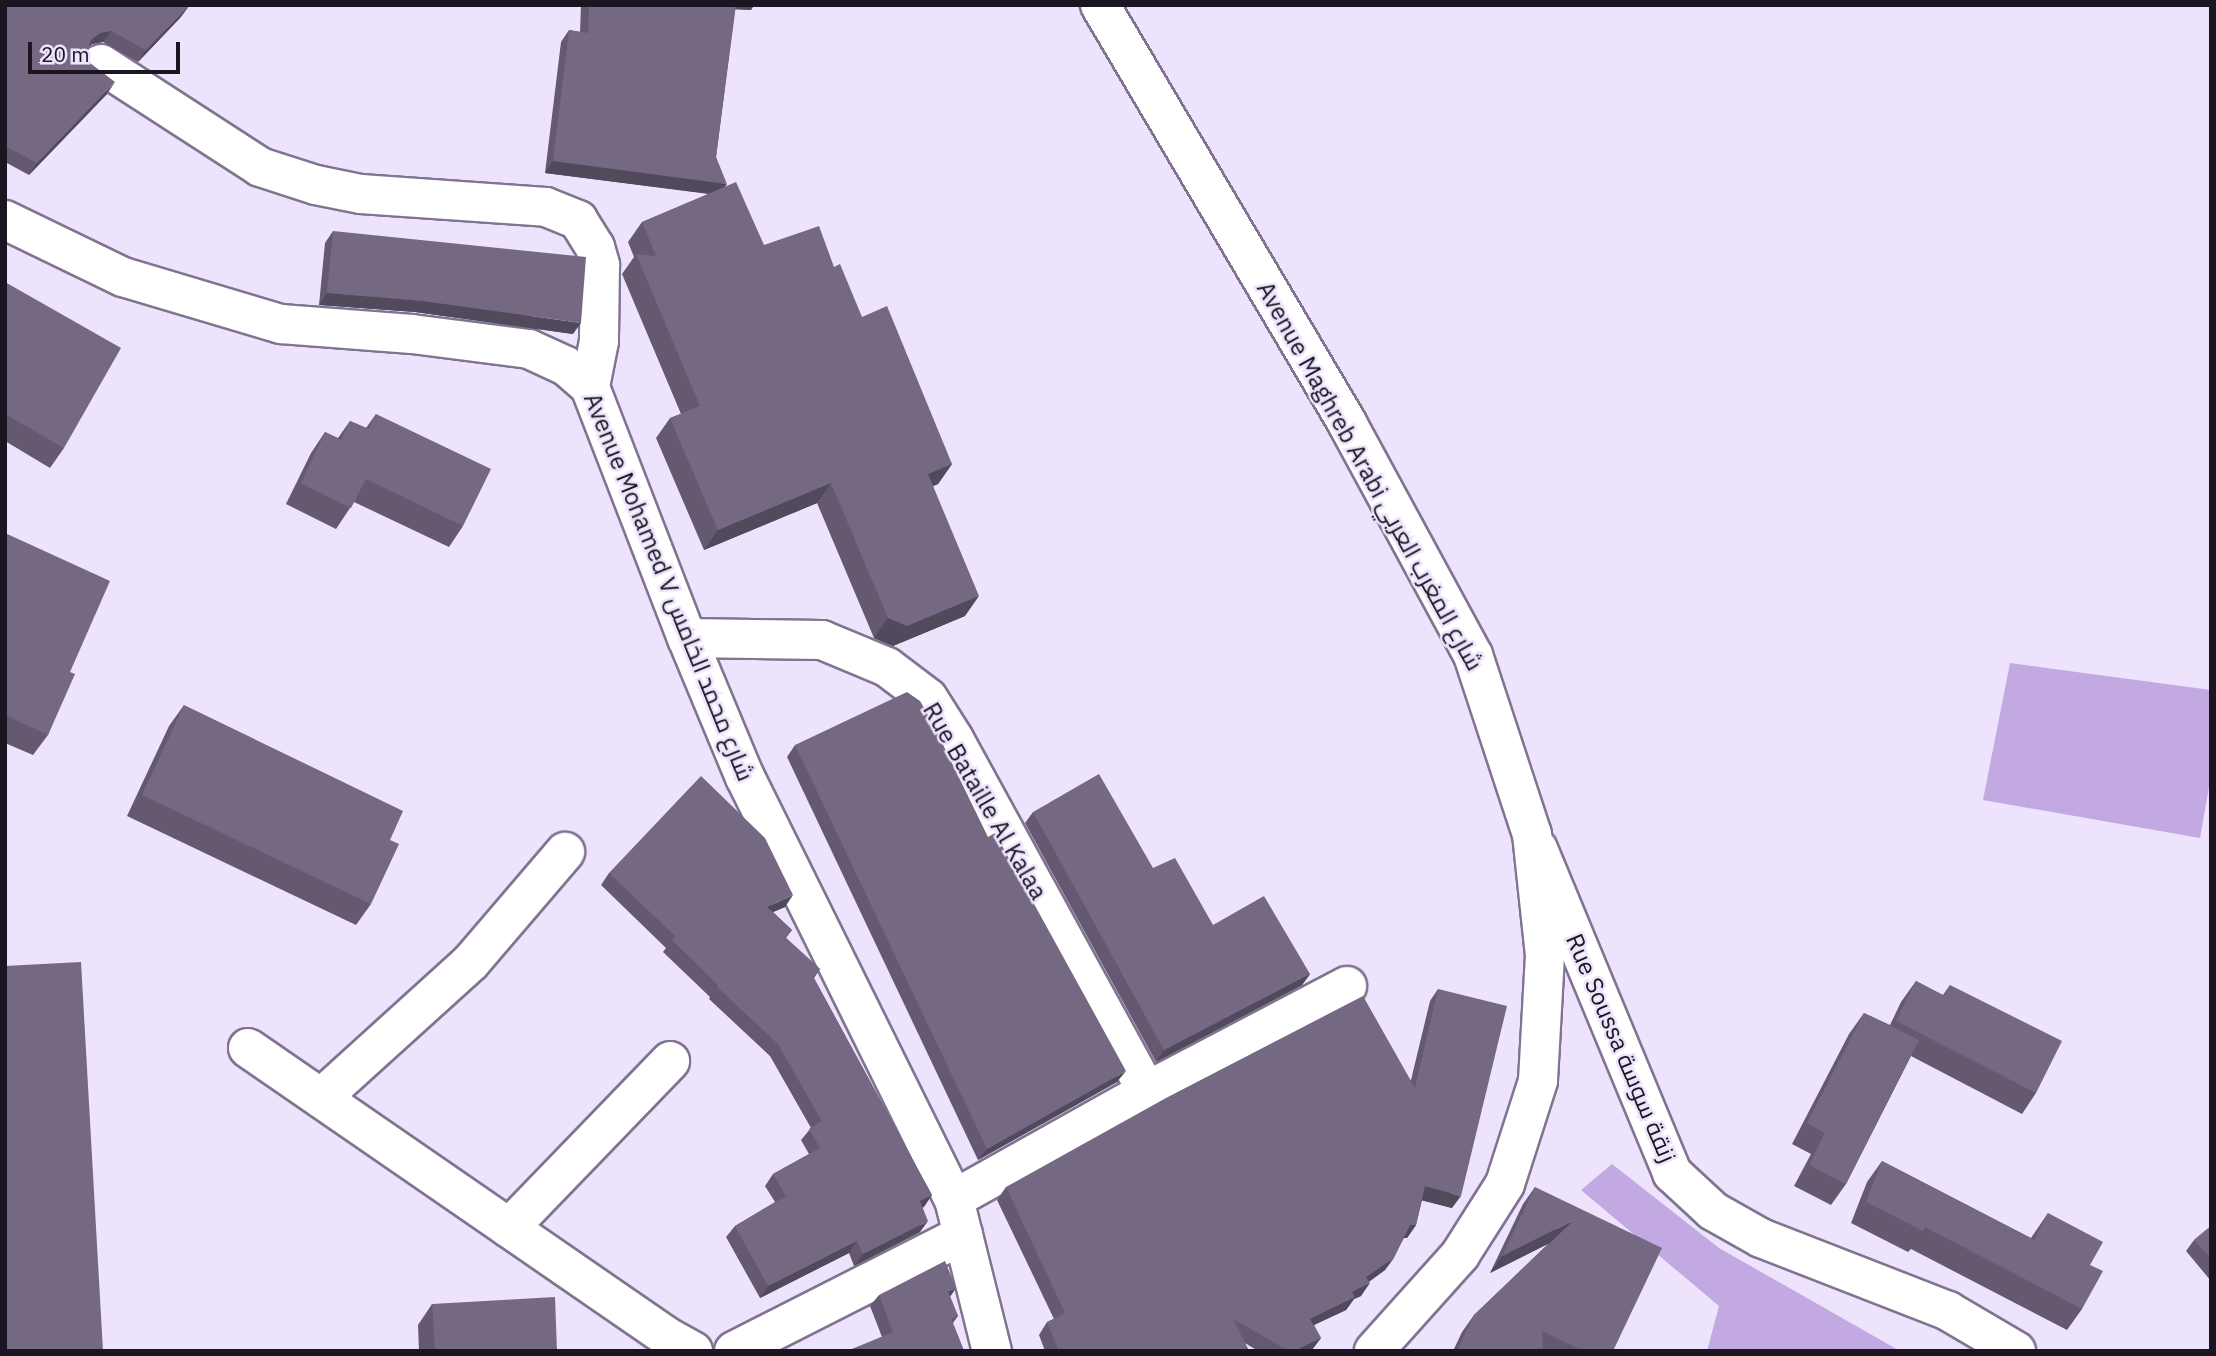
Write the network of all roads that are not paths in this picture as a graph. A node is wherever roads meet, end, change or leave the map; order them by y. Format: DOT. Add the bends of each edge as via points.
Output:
graph roads {
  1 [pos="1100,5"];
  2 [pos="101,64"];
  3 [pos="5,220"];
  4 [pos="590,387"];
  5 [pos="687,638"];
  6 [pos="1532,834"];
  7 [pos="565,852"];
  8 [pos="1347,986"];
  9 [pos="248,1048"];
  10 [pos="670,1061"];
  11 [pos="1147,1091"];
  12 [pos="321,1098"];
  13 [pos="954,1199"];
  14 [pos="509,1228"];
  15 [pos="963,1235"];
  16 [pos="694,1351"];
  17 [pos="734,1351"];
  18 [pos="992,1351"];
  19 [pos="1374,1351"];
  20 [pos="2016,1351"];
  1 -- 6 [label="street, Avenue Maghreb Arabi شارع المغرب العربي" via="1347,423 1473,655"];
  2 -- 4 [label="street" via="260,167 361,194 546,207 578,220 600,265 599,341"];
  3 -- 4 [label="street, Avenue Mohamed V شارع محمد الخامس" via="123,277 281,324 529,348 566,366"];
  4 -- 5 [label="street, Avenue Mohamed V شارع محمد الخامس"];
  5 -- 11 [label="street, Rue Bataille Al Kalaa" via="822,640 887,667 928,698"];
  5 -- 13 [label="street, Avenue Mohamed V شارع محمد الخامس" via="745,777"];
  6 -- 19 [label="street, Avenue Maghreb Arabi شارع المغرب العربي" via="1545,955 1538,1081 1505,1184 1460,1255"];
  6 -- 20 [label="street, Rue Soussa زنقة سوسة" via="1672,1172 1713,1211 1760,1238 1948,1311"];
  7 -- 12 [label="street" via="471,962"];
  8 -- 11 [label="street"];
  9 -- 12 [label="street"];
  10 -- 14 [label="street"];
  11 -- 13 [label="street"];
  12 -- 14 [label="street"];
  13 -- 15 [label="street, Avenue Mohamed V شارع محمد الخامس"];
  14 -- 16 [label="street"];
  15 -- 17 [label="street"];
  15 -- 18 [label="street, Avenue Mohamed V شارع محمد الخامس"];
}
